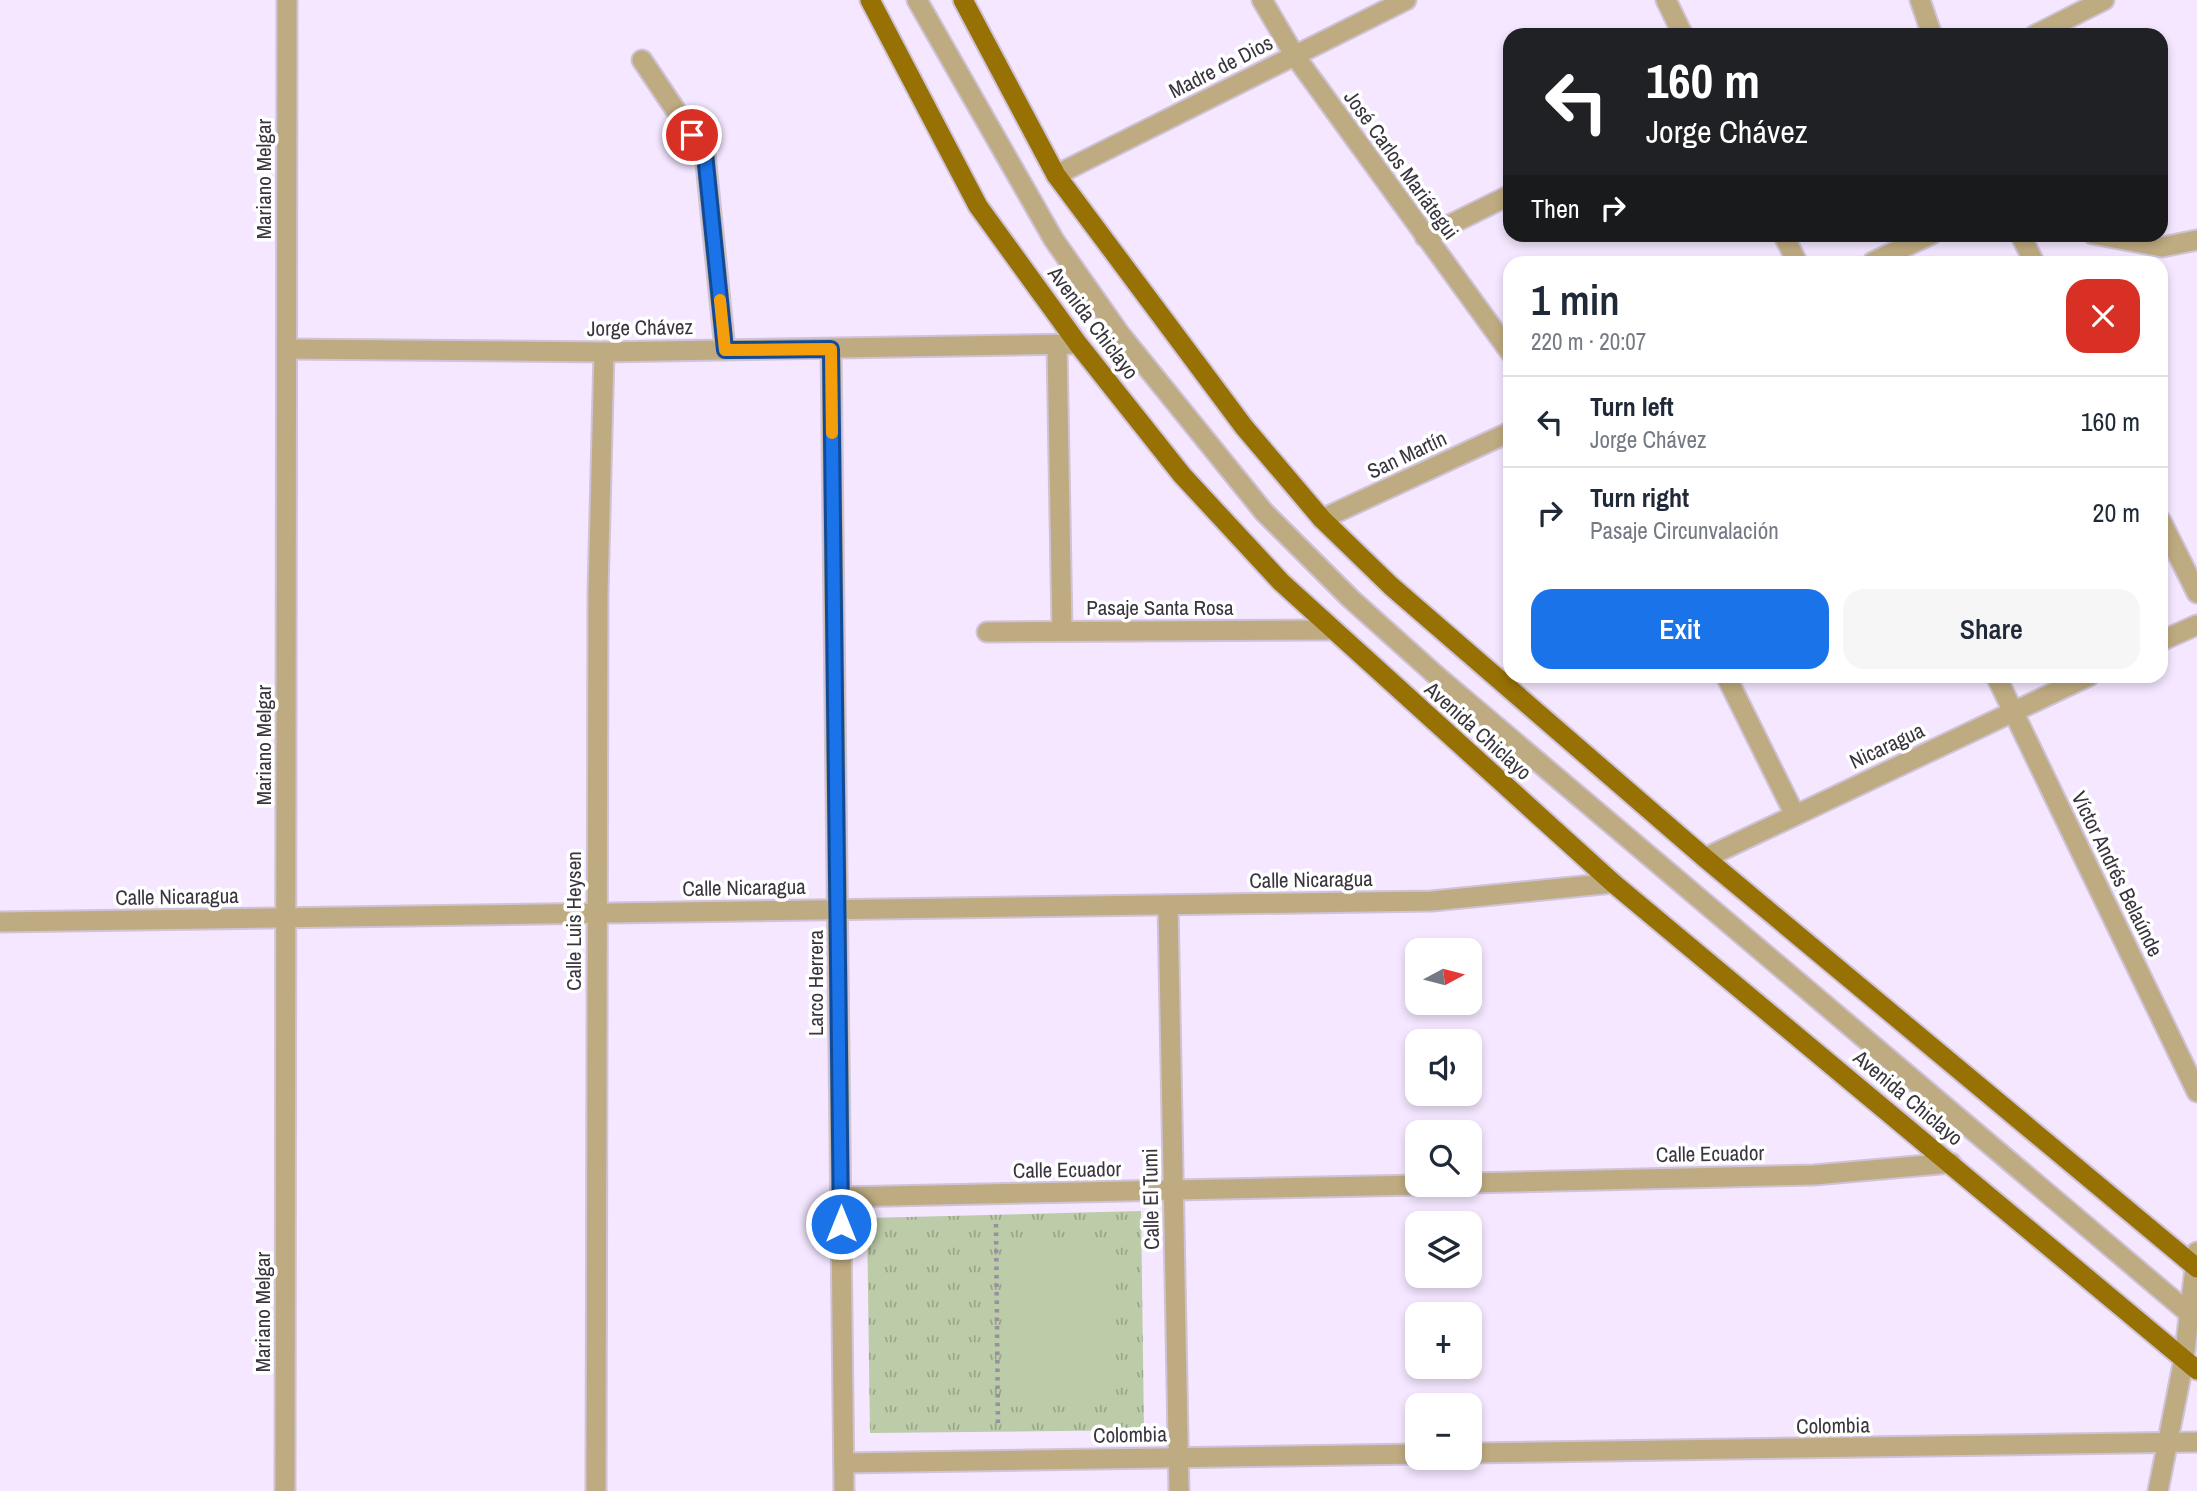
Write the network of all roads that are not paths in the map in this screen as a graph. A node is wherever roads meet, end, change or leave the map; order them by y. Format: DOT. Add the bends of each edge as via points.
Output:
graph roads {
  1 [pos="287,0"];
  2 [pos="870,0"];
  3 [pos="917,0"];
  4 [pos="963,0"];
  5 [pos="1262,0"];
  6 [pos="1406,0"];
  7 [pos="1665,0"];
  8 [pos="1920,0"];
  9 [pos="2104,0"];
  10 [pos="1679,28"];
  11 [pos="1930,28"];
  12 [pos="2049,28"];
  13 [pos="1295,56"];
  14 [pos="642,60"];
  15 [pos="1056,175"];
  16 [pos="1503,198"];
  17 [pos="1425,237"];
  18 [pos="2197,240"];
  19 [pos="1915,242"];
  20 [pos="2135,242"];
  21 [pos="1885,256"];
  22 [pos="1503,343"];
  23 [pos="1078,344"];
  24 [pos="1057,345"];
  25 [pos="287,349"];
  26 [pos="831,349"];
  27 [pos="725,350"];
  28 [pos="604,352"];
  29 [pos="1503,435"];
  30 [pos="1322,519"];
  31 [pos="2168,535"];
  32 [pos="2197,593"];
  33 [pos="2197,625"];
  34 [pos="1332,629"];
  35 [pos="1062,631"];
  36 [pos="987,632"];
  37 [pos="2168,638"];
  38 [pos="1729,683"];
  39 [pos="1999,683"];
  40 [pos="2074,683"];
  41 [pos="2013,711"];
  42 [pos="1795,815"];
  43 [pos="1705,858"];
  44 [pos="1613,883"];
  45 [pos="1168,905"];
  46 [pos="838,909"];
  47 [pos="597,913"];
  48 [pos="287,918"];
  49 [pos="0,922"];
  50 [pos="2197,1092"];
  51 [pos="1951,1163"];
  52 [pos="1482,1183"];
  53 [pos="1405,1185"];
  54 [pos="1174,1191"];
  55 [pos="841,1197"];
  56 [pos="2196,1261"];
  57 [pos="2193,1317"];
  58 [pos="2190,1364"];
  59 [pos="2197,1443"];
  60 [pos="2167,1444"];
  61 [pos="1482,1453"];
  62 [pos="1405,1454"];
  63 [pos="1179,1457"];
  64 [pos="844,1463"];
  65 [pos="285,1491"];
  66 [pos="596,1491"];
  67 [pos="844,1491"];
  68 [pos="1180,1491"];
  69 [pos="2158,1491"];
  1 -- 25 [label="street, Mariano Melgar"];
  2 -- 23 [label="main road, Avenida Chiclayo" via="978,206"];
  3 -- 57 [label="street, Avenida Chiclayo" via="1054,240 1120,334 1264,512 1438,677"];
  4 -- 15 [label="main road"];
  5 -- 13 [label="street, José Carlos Mariátegui"];
  6 -- 13 [label="street, Madre de Dios"];
  7 -- 10 [label="street"];
  8 -- 11 [label="street"];
  9 -- 12 [label="street"];
  13 -- 15 [label="street, Madre de Dios"];
  13 -- 17 [label="street, José Carlos Mariátegui"];
  14 -- 27 [label="street" via="705,154"];
  15 -- 30 [label="main road" via="1236,416"];
  16 -- 17 [label="street"];
  17 -- 22 [label="street, José Carlos Mariátegui"];
  18 -- 20 [label="street" via="2162,247"];
  19 -- 21 [label="street"];
  23 -- 24 [label="street, Jorge Chávez"];
  23 -- 34 [label="main road, Avenida Chiclayo" via="1182,475 1281,582"];
  24 -- 26 [label="street, Jorge Chávez"];
  24 -- 35 [label="street"];
  25 -- 28 [label="street, Jorge Chávez"];
  25 -- 48 [label="street, Mariano Melgar"];
  26 -- 27 [label="street, Jorge Chávez"];
  26 -- 46 [label="street, Larco Herrera"];
  27 -- 28 [label="street, Jorge Chávez"];
  28 -- 47 [label="street, Calle Luis Heysen"];
  29 -- 30 [label="street, San Martín"];
  30 -- 43 [label="main road" via="1391,586"];
  31 -- 32 [label="street"];
  33 -- 37 [label="street"];
  34 -- 35 [label="street, Pasaje Santa Rosa"];
  34 -- 44 [label="main road, Avenida Chiclayo"];
  35 -- 36 [label="street, Pasaje Santa Rosa"];
  38 -- 42 [label="street"];
  39 -- 41 [label="street, Víctor Andrés Belaúnde"];
  40 -- 41 [label="street, Nicaragua"];
  41 -- 42 [label="street, Nicaragua"];
  41 -- 50 [label="street, Víctor Andrés Belaúnde"];
  42 -- 43 [label="street, Nicaragua"];
  43 -- 56 [label="main road"];
  44 -- 45 [label="street, Calle Nicaragua" via="1432,901"];
  44 -- 51 [label="main road, Avenida Chiclayo"];
  45 -- 46 [label="street, Calle Nicaragua"];
  45 -- 54 [label="street, Calle El Tumi"];
  46 -- 47 [label="street, Calle Nicaragua"];
  46 -- 55 [label="street, Larco Herrera"];
  47 -- 48 [label="street, Calle Nicaragua"];
  47 -- 66 [label="street, Calle Luis Heysen"];
  48 -- 49 [label="street, Calle Nicaragua"];
  48 -- 65 [label="street, Mariano Melgar"];
  51 -- 52 [label="street, Calle Ecuador" via="1814,1175"];
  51 -- 58 [label="main road, Avenida Chiclayo"];
  53 -- 54 [label="street, Calle Ecuador"];
  54 -- 55 [label="street, Calle Ecuador"];
  54 -- 63 [label="street, Calle El Tumi"];
  55 -- 64 [label="street, Larco Herrera"];
  56 -- 57 [label="street"];
  57 -- 58 [label="street"];
  58 -- 60 [label="street"];
  59 -- 60 [label="street, Colombia"];
  60 -- 61 [label="street, Colombia"];
  60 -- 69 [label="street"];
  62 -- 63 [label="street, Colombia"];
  63 -- 64 [label="street, Colombia"];
  63 -- 68 [label="street, Calle El Tumi"];
  64 -- 67 [label="street, Larco Herrera"];
}
